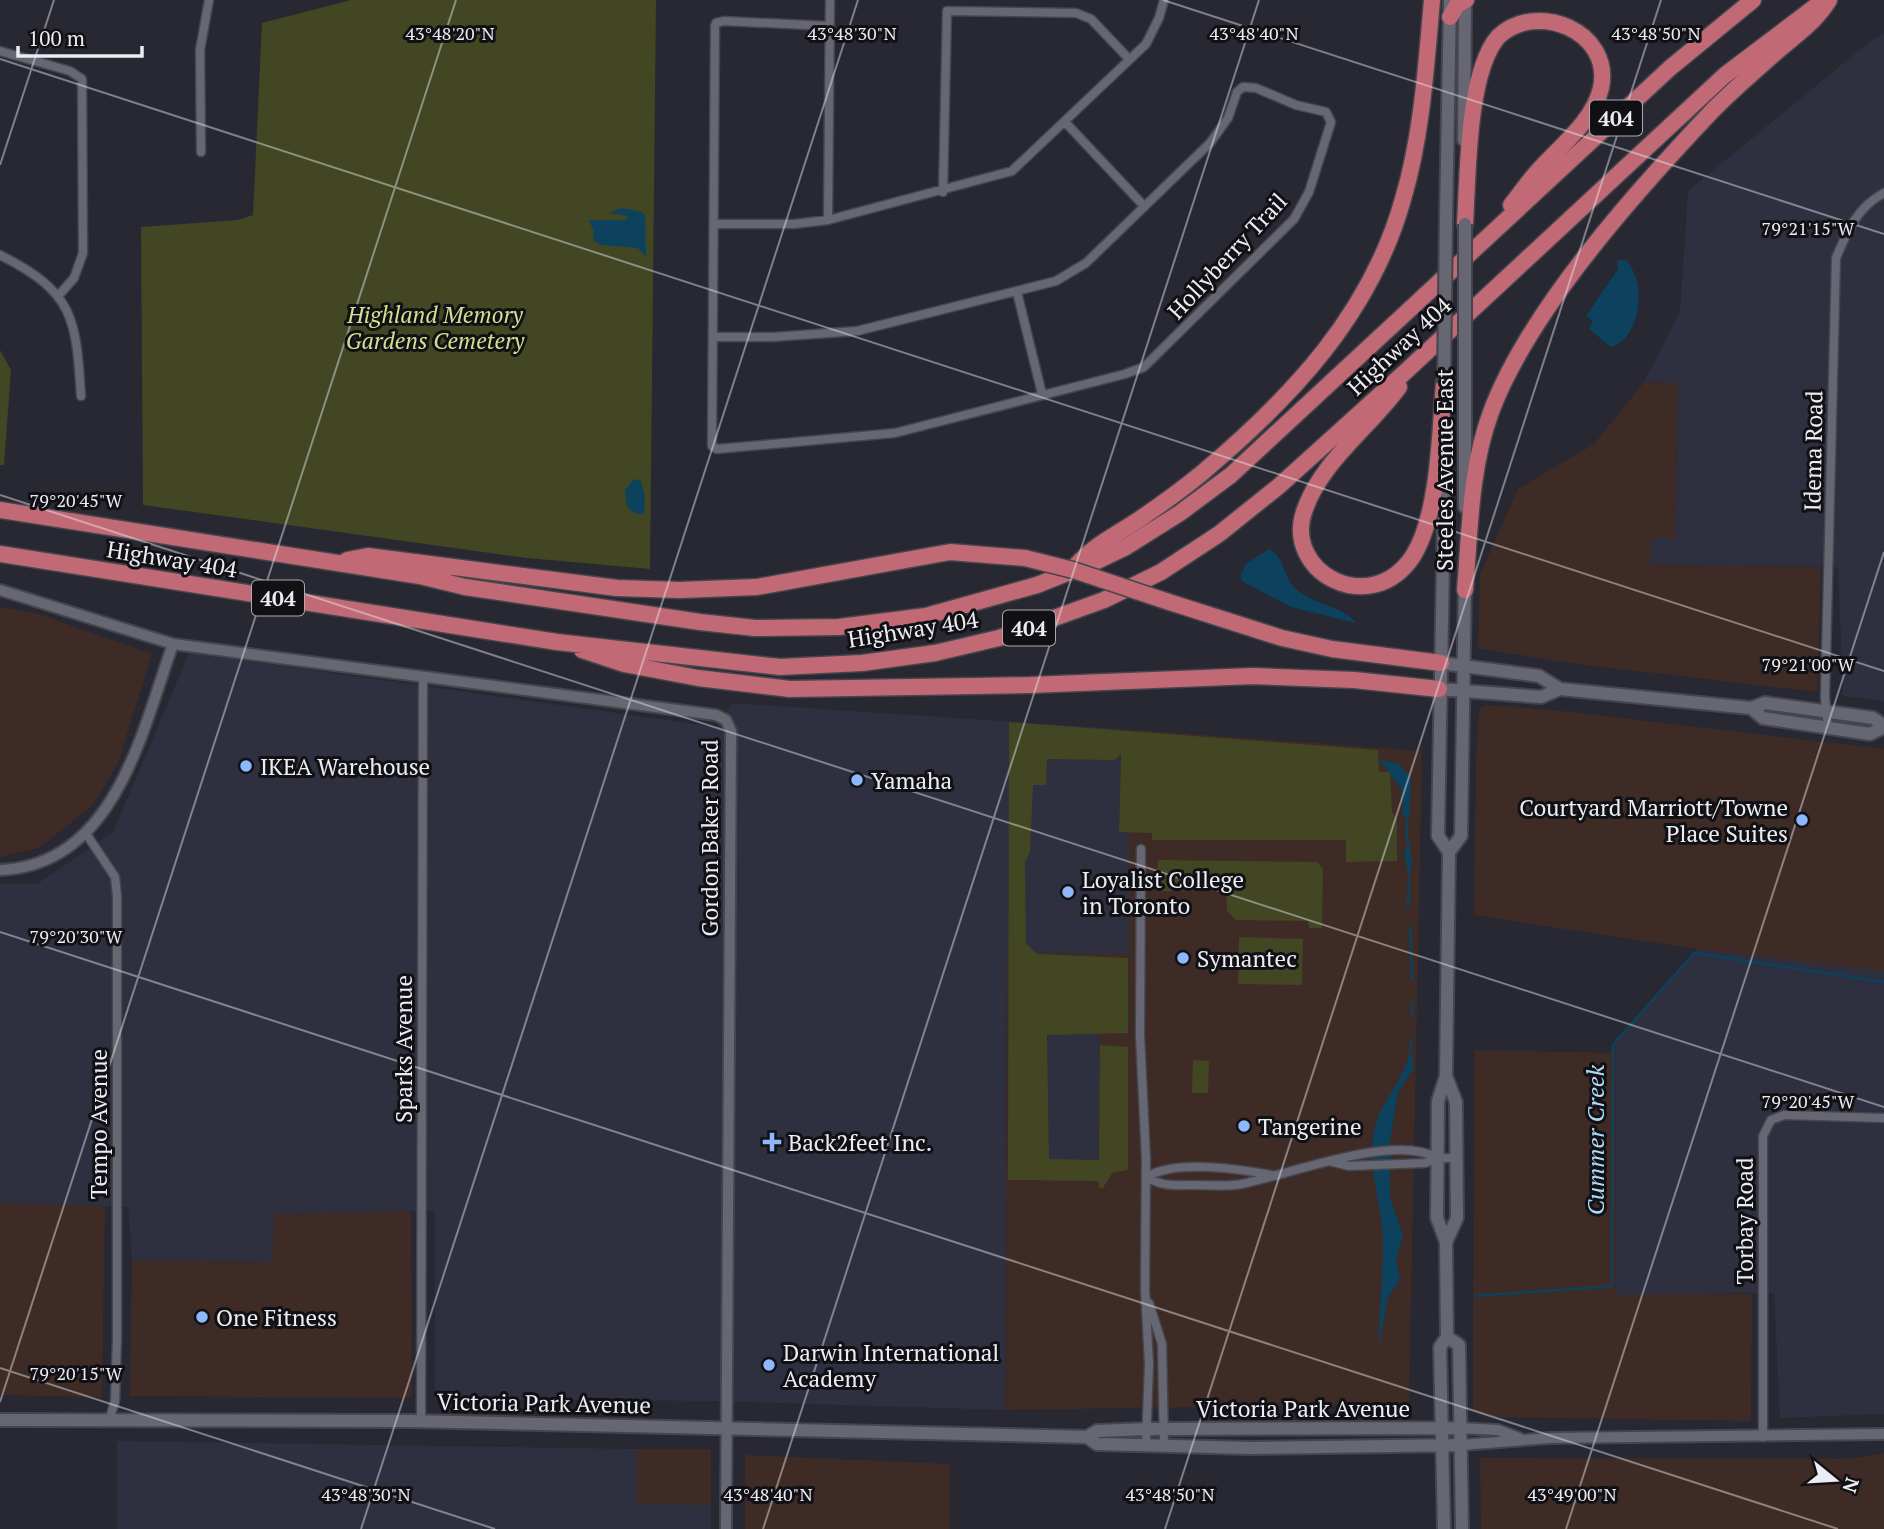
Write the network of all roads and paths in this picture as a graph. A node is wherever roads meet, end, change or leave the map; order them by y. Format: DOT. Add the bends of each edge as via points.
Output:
graph roads {
  1 [pos="209,0"];
  2 [pos="830,0"];
  3 [pos="1164,0"];
  4 [pos="1432,0"];
  5 [pos="1450,0"];
  6 [pos="1465,0"];
  7 [pos="1753,0"];
  8 [pos="1827,0"];
  9 [pos="1450,17"];
  10 [pos="829,26"];
  11 [pos="0,51"];
  12 [pos="1129,59"];
  13 [pos="1065,122"];
  14 [pos="201,152"];
  15 [pos="943,192"];
  16 [pos="1884,193"];
  17 [pos="1144,205"];
  18 [pos="828,220"];
  19 [pos="714,224"];
  20 [pos="1465,224"];
  21 [pos="1485,241"];
  22 [pos="0,255"];
  23 [pos="1017,292"];
  24 [pos="59,295"];
  25 [pos="714,337"];
  26 [pos="1418,360"];
  27 [pos="1444,383"];
  28 [pos="1042,394"];
  29 [pos="81,396"];
  30 [pos="0,510"];
  31 [pos="0,554"];
  32 [pos="334,563"];
  33 [pos="1070,572"];
  34 [pos="0,590"];
  35 [pos="1465,590"];
  36 [pos="556,642"];
  37 [pos="173,644"];
  38 [pos="1441,663"];
  39 [pos="1464,666"];
  40 [pos="423,677"];
  41 [pos="1439,689"];
  42 [pos="1560,689"];
  43 [pos="1463,691"];
  44 [pos="1751,708"];
  45 [pos="1826,712"];
  46 [pos="1884,726"];
  47 [pos="1828,728"];
  48 [pos="87,835"];
  49 [pos="1141,849"];
  50 [pos="1449,852"];
  51 [pos="0,870"];
  52 [pos="1446,1076"];
  53 [pos="1884,1118"];
  54 [pos="1437,1158"];
  55 [pos="1456,1158"];
  56 [pos="1333,1162"];
  57 [pos="1276,1176"];
  58 [pos="1147,1177"];
  59 [pos="1446,1242"];
  60 [pos="1145,1290"];
  61 [pos="1447,1337"];
  62 [pos="0,1420"];
  63 [pos="109,1421"];
  64 [pos="421,1422"];
  65 [pos="727,1428"];
  66 [pos="1440,1428"];
  67 [pos="1460,1428"];
  68 [pos="1147,1429"];
  69 [pos="1165,1429"];
  70 [pos="1884,1434"];
  71 [pos="1087,1437"];
  72 [pos="1763,1437"];
  73 [pos="1519,1438"];
  74 [pos="1461,1445"];
  75 [pos="1146,1446"];
  76 [pos="1164,1446"];
  77 [pos="1440,1446"];
  78 [pos="726,1529"];
  79 [pos="1444,1529"];
  80 [pos="1462,1529"];
  1 -- 14 [label="street" via="200,50"];
  2 -- 10 [label="street"];
  3 -- 12 [label="street" via="1146,44"];
  4 -- 33 [label="highway" via="1410,173 1387,247 1360,301 1328,350 1245,434 1146,515 1089,550"];
  5 -- 9 [label="main road, Steeles Avenue East"];
  6 -- 9 [label="highway"];
  6 -- 20 [label="main road, Steeles Avenue East"];
  7 -- 21 [label="highway, Highway 404 / 404" via="1670,68"];
  8 -- 26 [label="highway, Highway 404 / 404" via="1725,75"];
  8 -- 35 [label="highway" via="1818,19 1750,75 1656,171 1567,282 1523,348 1491,411 1482,442"];
  9 -- 27 [label="main road, Steeles Avenue East, bridge"];
  10 -- 18 [label="street"];
  10 -- 19 [label="street, Hollyberry Trail" via="716,23"];
  11 -- 24 [label="street" via="70,71 82,79 83,253 74,278"];
  12 -- 13 [label="street"];
  12 -- 15 [label="street" via="1091,19 1076,13 947,11"];
  13 -- 15 [label="street" via="1012,171"];
  13 -- 17 [label="street"];
  15 -- 18 [label="street"];
  16 -- 45 [label="street, Idema Road" via="1851,223 1836,258"];
  17 -- 23 [label="street, Hollyberry Trail" via="1070,274"];
  17 -- 28 [label="street, Hollyberry Trail" via="1210,143 1243,88 1256,88 1330,116 1312,186 1297,214 1156,358 1128,374"];
  18 -- 19 [label="street"];
  19 -- 25 [label="street, Hollyberry Trail"];
  20 -- 21 [label="highway" via="1474,109 1486,57 1498,37 1515,24 1534,18 1565,22 1593,47 1601,64 1601,87 1585,120 1536,173"];
  20 -- 35 [label="main road, Steeles Avenue East, bridge"];
  21 -- 33 [label="highway, Highway 404 / 404" via="1231,475 1126,547"];
  22 -- 24 [label="street" via="35,273"];
  23 -- 25 [label="street, Hollyberry Trail" via="839,334"];
  23 -- 28 [label="street"];
  24 -- 29 [label="street" via="78,351"];
  25 -- 28 [label="street, Hollyberry Trail" via="712,446 717,449 895,433"];
  26 -- 27 [label="highway" via="1315,488 1304,511 1301,529 1307,552 1323,574 1342,586 1366,588 1390,578 1415,552 1433,490"];
  26 -- 36 [label="highway, Highway 404 / 404" via="1219,534 1161,572 1104,600 1013,634 935,653 780,667"];
  27 -- 38 [label="main road, Steeles Avenue East"];
  30 -- 32 [label="highway, Highway 404 / 404"];
  31 -- 36 [label="highway, Highway 404 / 404"];
  32 -- 33 [label="highway, Highway 404 / 404" via="465,587 755,628 839,626 926,616"];
  32 -- 38 [label="highway, bridge" via="369,556 617,588 680,590 757,587 950,552 1024,558 1282,639"];
  34 -- 37 [label="street, Gordon Baker Road"];
  35 -- 39 [label="main road, Steeles Avenue East"];
  36 -- 41 [label="highway" via="624,664 790,689 1253,676"];
  37 -- 40 [label="street, Gordon Baker Road"];
  37 -- 48 [label="street" via="120,788"];
  38 -- 39 [label="main road"];
  38 -- 41 [label="main road, Steeles Avenue East"];
  39 -- 42 [label="main road" via="1539,677"];
  39 -- 43 [label="main road, Steeles Avenue East"];
  40 -- 64 [label="street, Sparks Avenue"];
  40 -- 65 [label="street, Gordon Baker Road" via="716,715 726,720 731,731"];
  41 -- 43 [label="main road"];
  41 -- 50 [label="main road, Steeles Avenue East" via="1438,836"];
  42 -- 43 [label="main road" via="1541,697"];
  42 -- 44 [label="main road"];
  43 -- 50 [label="main road, Steeles Avenue East" via="1461,836"];
  44 -- 45 [label="main road" via="1765,703"];
  44 -- 47 [label="main road" via="1763,718"];
  45 -- 46 [label="main road" via="1873,718"];
  45 -- 47 [label="street, Idema Road"];
  46 -- 47 [label="main road" via="1870,734"];
  48 -- 51 [label="street" via="31,865"];
  48 -- 63 [label="street, Tempo Avenue" via="115,877 117,896 117,1339 115,1401"];
  49 -- 58 [label="street" via="1140,1035"];
  50 -- 52 [label="main road, Steeles Avenue East"];
  52 -- 54 [label="main road, Steeles Avenue East" via="1438,1101"];
  52 -- 55 [label="main road, Steeles Avenue East" via="1456,1102"];
  53 -- 72 [label="street, Torbay Road" via="1784,1115 1771,1120 1763,1136"];
  54 -- 55 [label="street"];
  54 -- 56 [label="street" via="1425,1163 1366,1166"];
  54 -- 56 [label="street" via="1425,1151 1365,1153 1348,1154"];
  54 -- 59 [label="main road, Steeles Avenue East" via="1437,1218"];
  55 -- 59 [label="main road, Steeles Avenue East" via="1457,1218"];
  56 -- 57 [label="street"];
  57 -- 58 [label="street" via="1220,1168 1159,1170"];
  57 -- 58 [label="street" via="1226,1185 1159,1185"];
  58 -- 60 [label="street"];
  59 -- 61 [label="main road, Steeles Avenue East"];
  60 -- 68 [label="street"];
  60 -- 69 [label="street" via="1162,1344"];
  61 -- 66 [label="main road, Steeles Avenue East" via="1440,1347"];
  61 -- 67 [label="main road, Steeles Avenue East" via="1459,1345"];
  62 -- 63 [label="main road, Victoria Park Avenue"];
  63 -- 64 [label="main road, Victoria Park Avenue"];
  64 -- 65 [label="main road, Victoria Park Avenue"];
  65 -- 71 [label="main road, Victoria Park Avenue"];
  65 -- 78 [label="street, Gordon Baker Road"];
  66 -- 67 [label="main road, Victoria Park Avenue"];
  66 -- 69 [label="main road, Victoria Park Avenue"];
  66 -- 77 [label="main road, Steeles Avenue East"];
  67 -- 73 [label="street, Victoria Park Avenue" via="1498,1430"];
  67 -- 74 [label="main road, Steeles Avenue East"];
  68 -- 69 [label="main road, Victoria Park Avenue"];
  68 -- 71 [label="main road, Victoria Park Avenue" via="1097,1431"];
  68 -- 75 [label="street"];
  69 -- 76 [label="street"];
  70 -- 72 [label="street, Victoria Park Avenue"];
  71 -- 75 [label="main road, Victoria Park Avenue" via="1097,1444"];
  72 -- 73 [label="street, Victoria Park Avenue"];
  73 -- 74 [label="street, Victoria Park Avenue" via="1499,1444"];
  74 -- 77 [label="main road, Victoria Park Avenue"];
  74 -- 80 [label="main road, Steeles Avenue East"];
  75 -- 76 [label="main road, Victoria Park Avenue"];
  76 -- 77 [label="main road, Victoria Park Avenue"];
  77 -- 79 [label="main road, Steeles Avenue East"];
}
